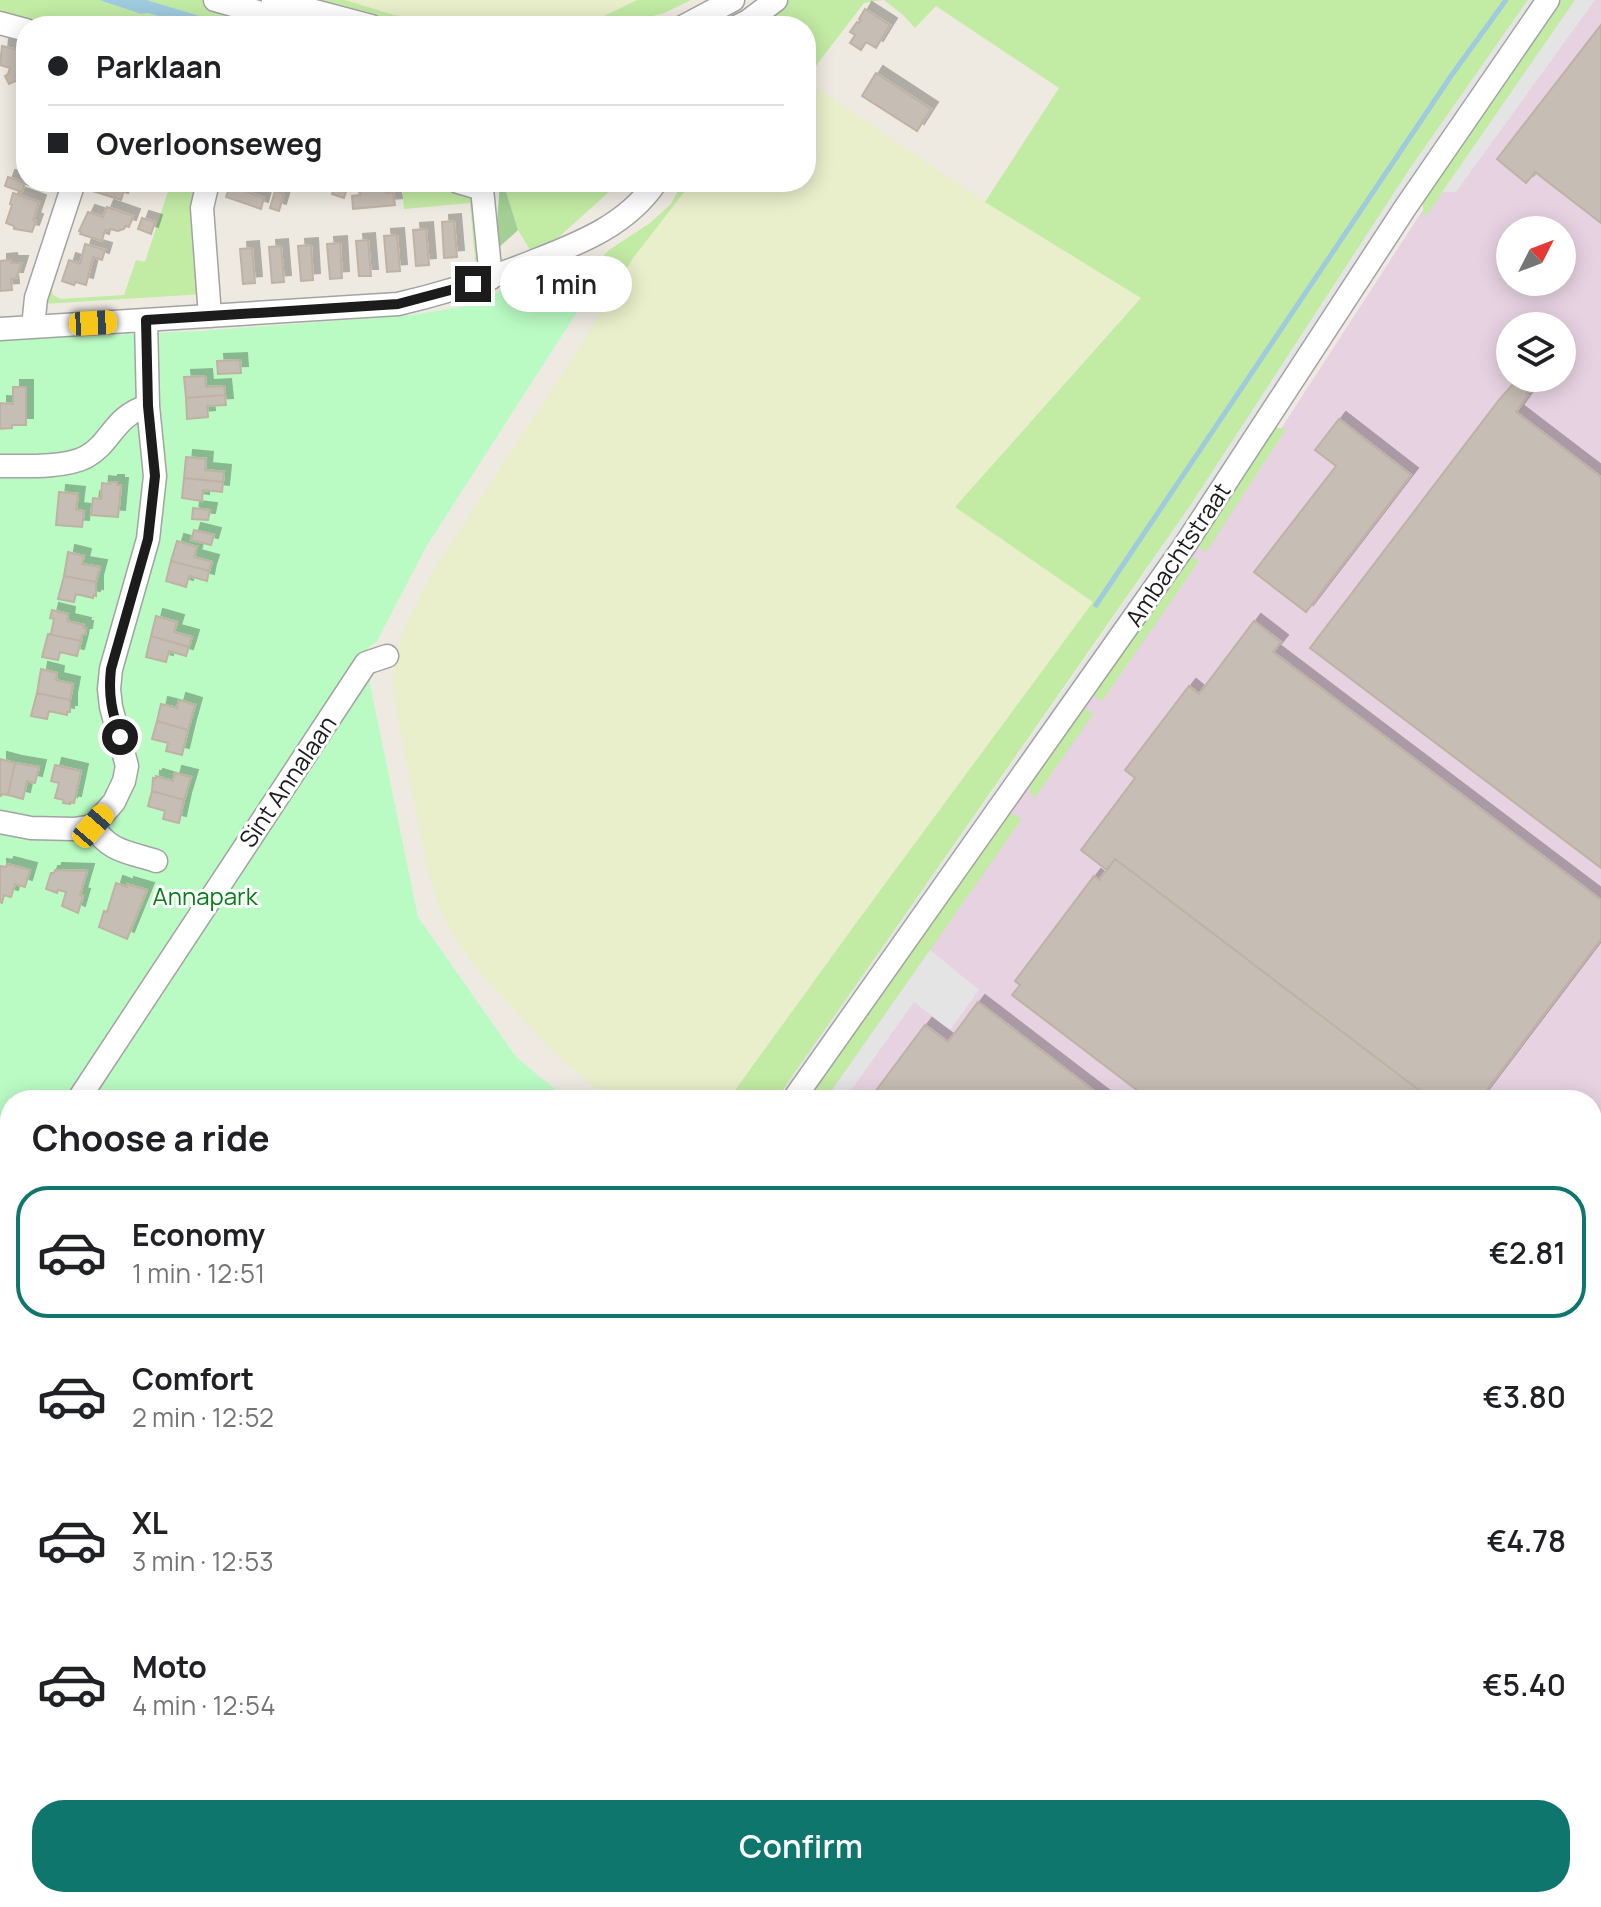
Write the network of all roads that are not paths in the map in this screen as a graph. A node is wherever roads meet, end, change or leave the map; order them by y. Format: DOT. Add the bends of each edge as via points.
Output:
graph roads {
  1 [pos="215,0"];
  2 [pos="273,0"];
  3 [pos="733,0"];
  4 [pos="776,0"];
  5 [pos="1548,0"];
  6 [pos="272,16"];
  7 [pos="333,16"];
  8 [pos="703,16"];
  9 [pos="755,16"];
  10 [pos="71,192"];
  11 [pos="206,192"];
  12 [pos="482,192"];
  13 [pos="647,192"];
  14 [pos="491,278"];
  15 [pos="210,316"];
  16 [pos="146,320"];
  17 [pos="33,327"];
  18 [pos="0,329"];
  19 [pos="148,406"];
  20 [pos="0,466"];
  21 [pos="376,660"];
  22 [pos="0,822"];
  23 [pos="93,826"];
  24 [pos="156,861"];
  25 [pos="85,1090"];
  26 [pos="800,1090"];
  1 -- 6 [label="street"];
  2 -- 7 [label="street"];
  3 -- 8 [label="street"];
  4 -- 9 [label="street"];
  5 -- 26 [label="street, Ambachtstraat" via="1185,545"];
  10 -- 17 [label="street" via="36,298"];
  11 -- 15 [label="street" via="202,208"];
  12 -- 14 [label="street"];
  13 -- 14 [label="street" via="592,247"];
  14 -- 15 [label="street" via="398,304"];
  15 -- 16 [label="street"];
  16 -- 17 [label="street"];
  16 -- 19 [label="street"];
  17 -- 18 [label="street"];
  19 -- 20 [label="street" via="134,410 87,457 43,466"];
  19 -- 23 [label="street" via="155,476 148,539 109,689 127,766 114,802"];
  21 -- 25 [label="street, Sint Annalaan"];
  22 -- 23 [label="street" via="31,828"];
  23 -- 24 [label="street" via="113,847"];
}
